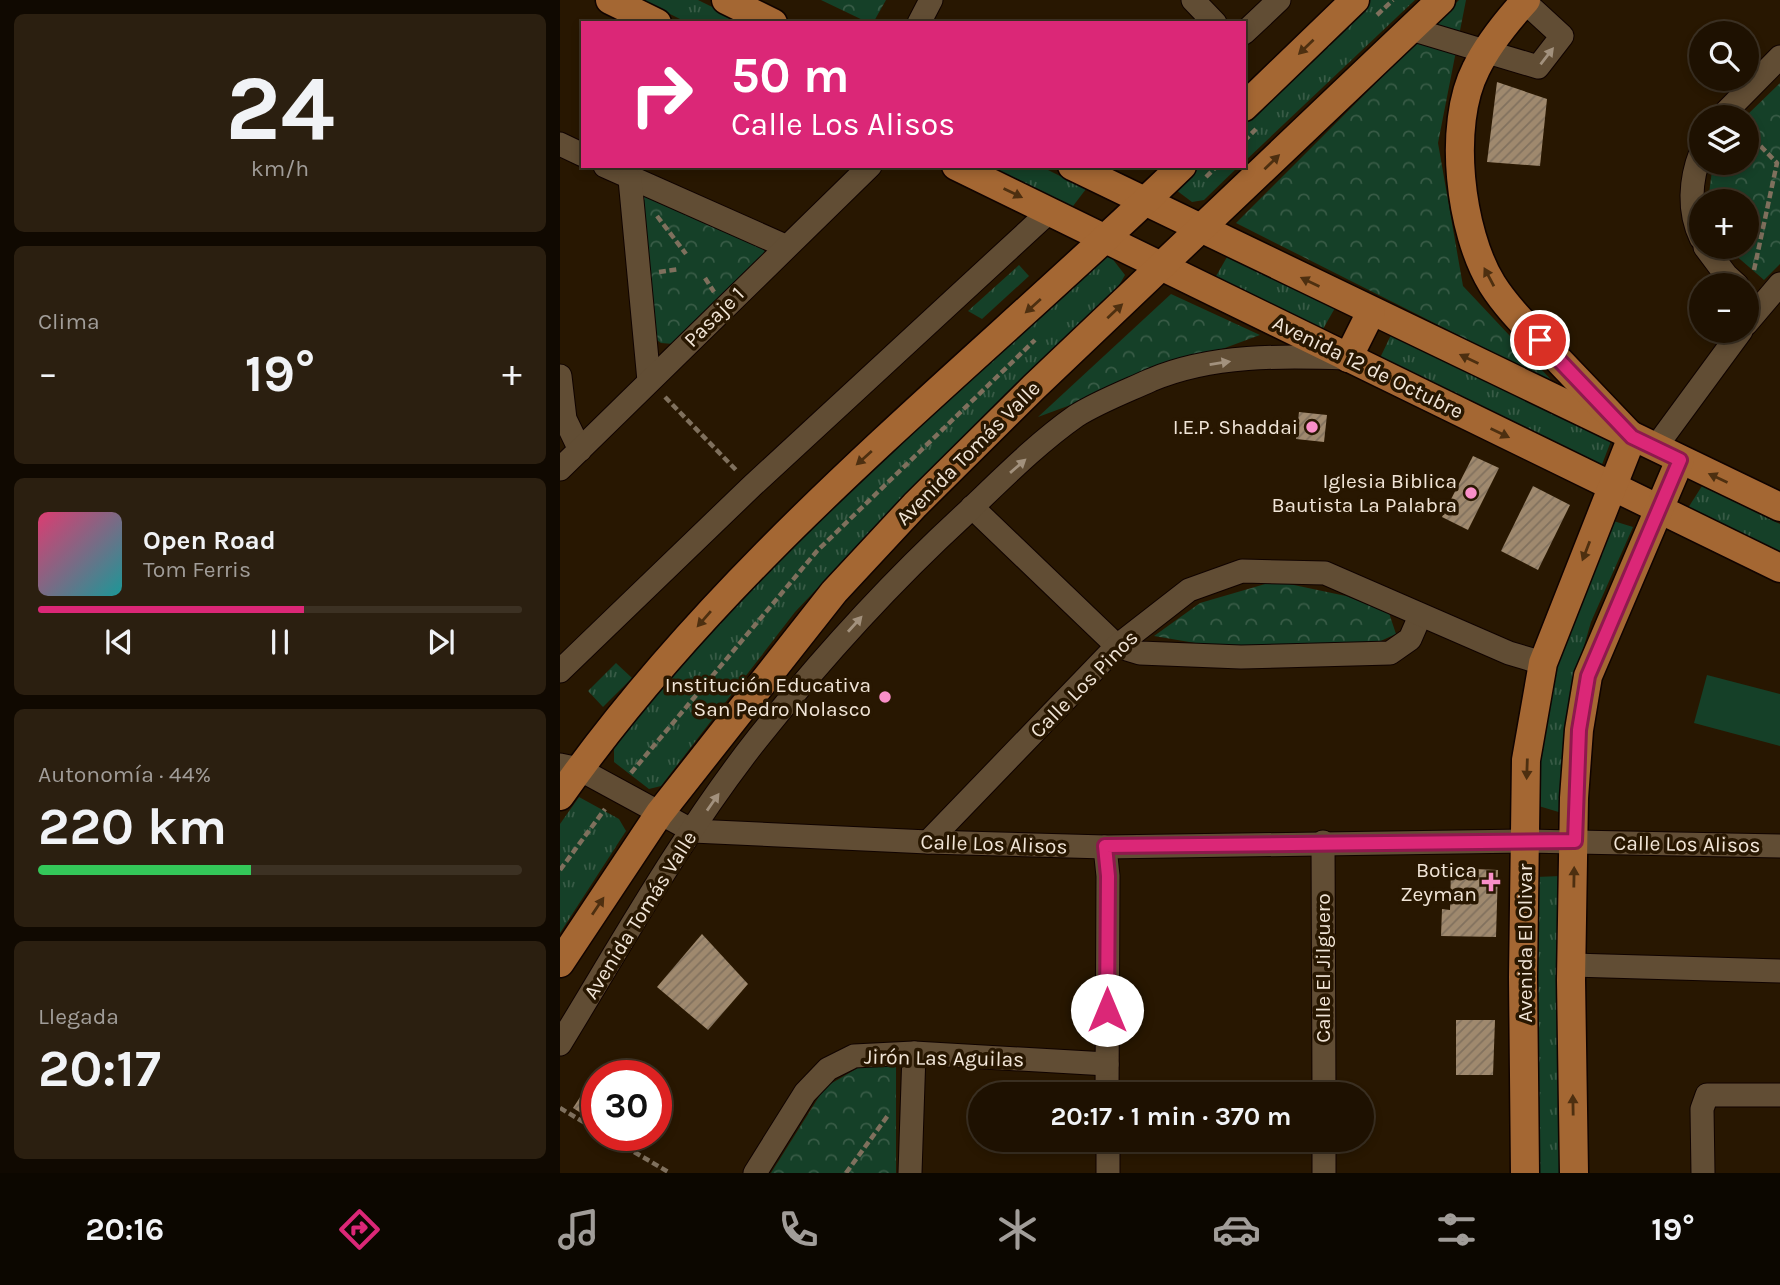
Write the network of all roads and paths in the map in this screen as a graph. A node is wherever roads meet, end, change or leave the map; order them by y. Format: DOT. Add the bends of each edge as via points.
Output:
graph roads {
  1 [pos="610,0"];
  2 [pos="726,0"];
  3 [pos="764,0"];
  4 [pos="931,0"];
  5 [pos="1193,0"];
  6 [pos="1279,0"];
  7 [pos="1355,0"];
  8 [pos="1441,0"];
  9 [pos="1525,1"];
  10 [pos="653,21"];
  11 [pos="769,21"];
  12 [pos="780,21"];
  13 [pos="920,21"];
  14 [pos="1213,21"];
  15 [pos="1411,29"];
  16 [pos="1246,31"];
  17 [pos="1487,51"];
  18 [pos="1780,57"];
  19 [pos="1246,105"];
  20 [pos="1733,105"];
  21 [pos="560,144"];
  22 [pos="1759,144"];
  23 [pos="581,154"];
  24 [pos="609,168"];
  25 [pos="868,168"];
  26 [pos="960,168"];
  27 [pos="1076,168"];
  28 [pos="1180,168"];
  29 [pos="630,179"];
  30 [pos="1146,202"];
  31 [pos="653,209"];
  32 [pos="1050,211"];
  33 [pos="1202,229"];
  34 [pos="1107,239"];
  35 [pos="785,246"];
  36 [pos="686,254"];
  37 [pos="1164,266"];
  38 [pos="1759,273"];
  39 [pos="1780,284"];
  40 [pos="1759,296"];
  41 [pos="1371,312"];
  42 [pos="1730,343"];
  43 [pos="1348,358"];
  44 [pos="560,376"];
  45 [pos="649,382"];
  46 [pos="1643,442"];
  47 [pos="580,450"];
  48 [pos="1680,460"];
  49 [pos="560,469"];
  50 [pos="752,486"];
  51 [pos="1611,487"];
  52 [pos="972,507"];
  53 [pos="1658,508"];
  54 [pos="1780,508"];
  55 [pos="1780,568"];
  56 [pos="1420,616"];
  57 [pos="1117,646"];
  58 [pos="1543,663"];
  59 [pos="560,671"];
  60 [pos="569,767"];
  61 [pos="560,796"];
  62 [pos="659,814"];
  63 [pos="693,831"];
  64 [pos="1525,841"];
  65 [pos="1575,841"];
  66 [pos="928,842"];
  67 [pos="1323,842"];
  68 [pos="1105,846"];
  69 [pos="1780,846"];
  70 [pos="560,963"];
  71 [pos="1572,965"];
  72 [pos="1780,971"];
  73 [pos="560,1044"];
  74 [pos="914,1053"];
  75 [pos="1107,1064"];
  76 [pos="912,1082"];
  77 [pos="1107,1082"];
  78 [pos="1324,1082"];
  79 [pos="1780,1096"];
  80 [pos="560,1108"];
  81 [pos="581,1120"];
  82 [pos="633,1151"];
  83 [pos="1108,1152"];
  84 [pos="1324,1152"];
  85 [pos="670,1173"];
  86 [pos="755,1173"];
  87 [pos="846,1173"];
  88 [pos="910,1173"];
  89 [pos="1108,1173"];
  90 [pos="1324,1173"];
  91 [pos="1525,1173"];
  92 [pos="1574,1173"];
  93 [pos="1703,1173"];
  1 -- 10 [label="main road"];
  2 -- 11 [label="main road"];
  3 -- 12 [label="main road"];
  4 -- 13 [label="street"];
  5 -- 14 [label="street"];
  6 -- 16 [label="street"];
  7 -- 19 [label="main road, one-way"];
  8 -- 15 [label="main road, Avenida Tomás Valle"];
  9 -- 17 [label="main road"];
  17 -- 9 [label="street, one-way" via="1538,67 1562,36"];
  15 -- 17 [label="street"];
  33 -- 15 [label="main road, Avenida Tomás Valle, one-way"];
  46 -- 17 [label="main road, one-way" via="1522,321 1492,285 1473,244 1463,179 1462,108 1475,69"];
  18 -- 20 [label="street"];
  21 -- 23 [label="street"];
  22 -- 38 [label="path" via="1777,163"];
  24 -- 29 [label="street"];
  25 -- 35 [label="street, Pasaje 1"];
  26 -- 32 [label="main road, Avenida 12 de Octubre, one-way"];
  27 -- 30 [label="main road"];
  28 -- 30 [label="main road"];
  29 -- 35 [label="street"];
  29 -- 45 [label="street"];
  30 -- 33 [label="main road"];
  30 -- 34 [label="main road"];
  31 -- 36 [label="path"];
  32 -- 34 [label="main road, Avenida 12 de Octubre"];
  32 -- 50 [label="street"];
  33 -- 37 [label="main road, Avenida Tomás Valle"];
  41 -- 33 [label="main road, one-way"];
  34 -- 37 [label="main road, Avenida 12 de Octubre"];
  34 -- 60 [label="main road, one-way" via="792,528"];
  35 -- 45 [label="street, Pasaje 1"];
  37 -- 43 [label="main road, Avenida 12 de Octubre"];
  62 -- 37 [label="main road, Avenida Tomás Valle, one-way" via="852,572 1034,387"];
  39 -- 40 [label="street"];
  41 -- 43 [label="main road"];
  46 -- 41 [label="main road, one-way"];
  42 -- 46 [label="street"];
  43 -- 51 [label="main road, Avenida 12 de Octubre, one-way"];
  52 -- 43 [label="street, Avenida Tomás Valle, one-way" via="1077,415 1153,379 1268,355"];
  44 -- 47 [label="street" via="565,419"];
  45 -- 47 [label="street, Pasaje 1"];
  45 -- 50 [label="path"];
  46 -- 48 [label="main road"];
  46 -- 51 [label="main road, Avenida El Olivar"];
  47 -- 49 [label="street, Pasaje 1"];
  48 -- 53 [label="main road"];
  54 -- 48 [label="main road, one-way"];
  50 -- 59 [label="street"];
  51 -- 53 [label="main road, Avenida 12 de Octubre"];
  51 -- 58 [label="main road, Avenida El Olivar, one-way"];
  52 -- 57 [label="street"];
  63 -- 52 [label="street, Avenida Tomás Valle, one-way" via="757,740 836,645"];
  53 -- 55 [label="main road, Avenida 12 de Octubre"];
  53 -- 65 [label="main road" via="1588,676 1579,730"];
  56 -- 57 [label="street" via="1410,639 1390,653 1241,657 1140,653"];
  56 -- 57 [label="street, Calle Los Pinos" via="1325,573 1251,569 1189,590"];
  56 -- 58 [label="street, Calle Los Pinos"];
  57 -- 66 [label="street, Calle Los Pinos"];
  58 -- 64 [label="main road, Avenida El Olivar, one-way" via="1527,760"];
  60 -- 61 [label="main road"];
  60 -- 62 [label="street, Calle Los Alisos"];
  62 -- 63 [label="street, Calle Los Alisos"];
  70 -- 62 [label="main road, Avenida Tomás Valle, one-way"];
  63 -- 66 [label="street, Calle Los Alisos"];
  63 -- 73 [label="street, Avenida Tomás Valle"];
  64 -- 65 [label="street, Calle Los Alisos"];
  64 -- 67 [label="street, Calle Los Alisos"];
  64 -- 91 [label="main road, Avenida El Olivar"];
  65 -- 69 [label="street, Calle Los Alisos"];
  71 -- 65 [label="main road, one-way"];
  66 -- 68 [label="street, Calle Los Alisos"];
  67 -- 68 [label="street, Calle Los Alisos"];
  67 -- 78 [label="street, Calle El Jilguero"];
  68 -- 75 [label="street"];
  71 -- 72 [label="street"];
  92 -- 71 [label="main road, one-way"];
  74 -- 75 [label="street, Jirón Las Aguilas"];
  74 -- 76 [label="street"];
  74 -- 86 [label="street, Jirón Las Aguilas" via="854,1056 828,1069 805,1093"];
  75 -- 77 [label="street"];
  76 -- 87 [label="path"];
  76 -- 88 [label="street"];
  79 -- 93 [label="street" via="1707,1095 1702,1108"];
  80 -- 81 [label="path"];
  82 -- 85 [label="path"];
  83 -- 89 [label="street"];
  84 -- 90 [label="street"];
}
